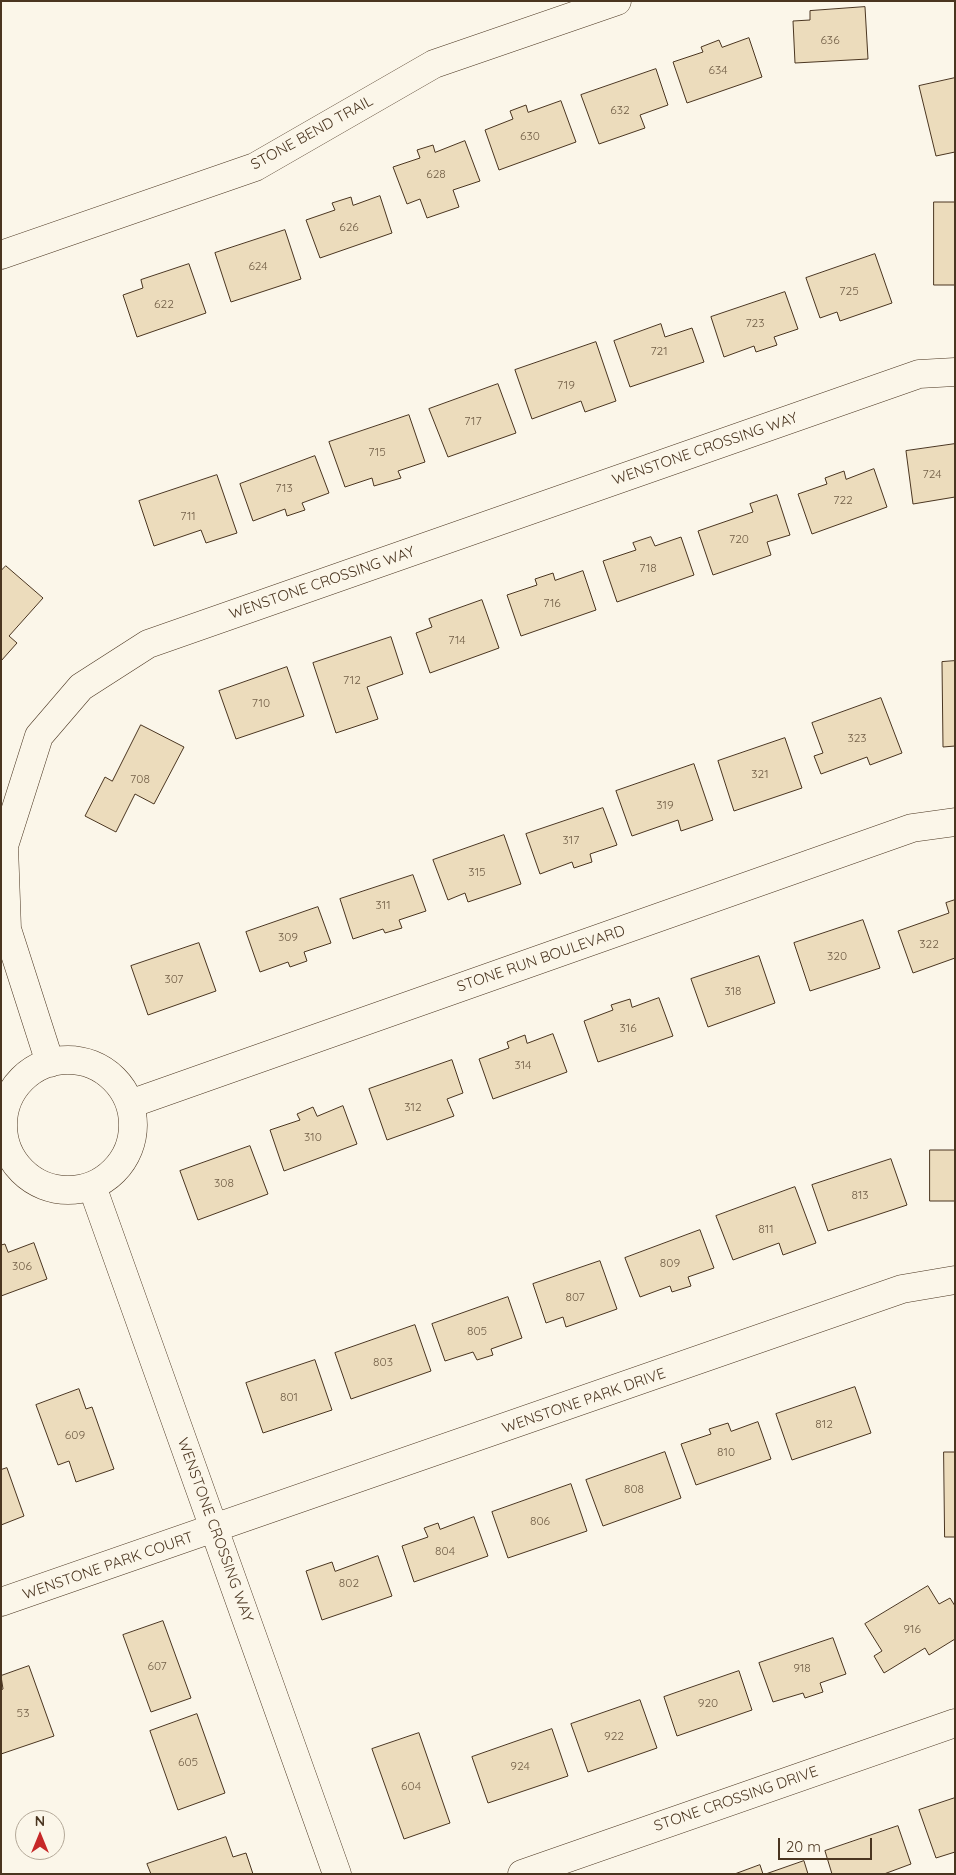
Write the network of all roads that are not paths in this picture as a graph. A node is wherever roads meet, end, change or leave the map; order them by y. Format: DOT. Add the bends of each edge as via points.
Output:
graph roads {
  1 [pos="617,1"];
  2 [pos="1,255"];
  3 [pos="955,372"];
  4 [pos="955,822"];
  5 [pos="50,1063"];
  6 [pos="130,1104"];
  7 [pos="4,1147"];
  8 [pos="92,1186"];
  9 [pos="955,1280"];
  10 [pos="214,1529"];
  11 [pos="1,1602"];
  12 [pos="953,1724"];
  13 [pos="337,1874"];
  14 [pos="522,1874"];
  1 -- 2 [label="street, STONE BEND TRAIL" via="434,64 255,167"];
  3 -- 5 [label="street, WENSTONE CROSSING WAY" via="919,374 148,644 81,686 39,736 4,846 7,929"];
  4 -- 6 [label="street, STONE RUN BOULEVARD" via="912,828"];
  5 -- 6 [label="street" via="69,1060 89,1064 107,1073 121,1087"];
  5 -- 7 [label="street" via="31,1072 16,1087 6,1105"];
  6 -- 8 [label="street" via="134,1124 131,1144 123,1161 109,1176"];
  7 -- 8 [label="street" via="31,1179 50,1188 71,1190"];
  8 -- 10 [label="street, WENSTONE CROSSING WAY"];
  9 -- 10 [label="street, WENSTONE PARK DRIVE" via="902,1289"];
  10 -- 11 [label="street, WENSTONE PARK COURT"];
  10 -- 13 [label="street, WENSTONE CROSSING WAY"];
  12 -- 14 [label="street, STONE CROSSING DRIVE"];
}
